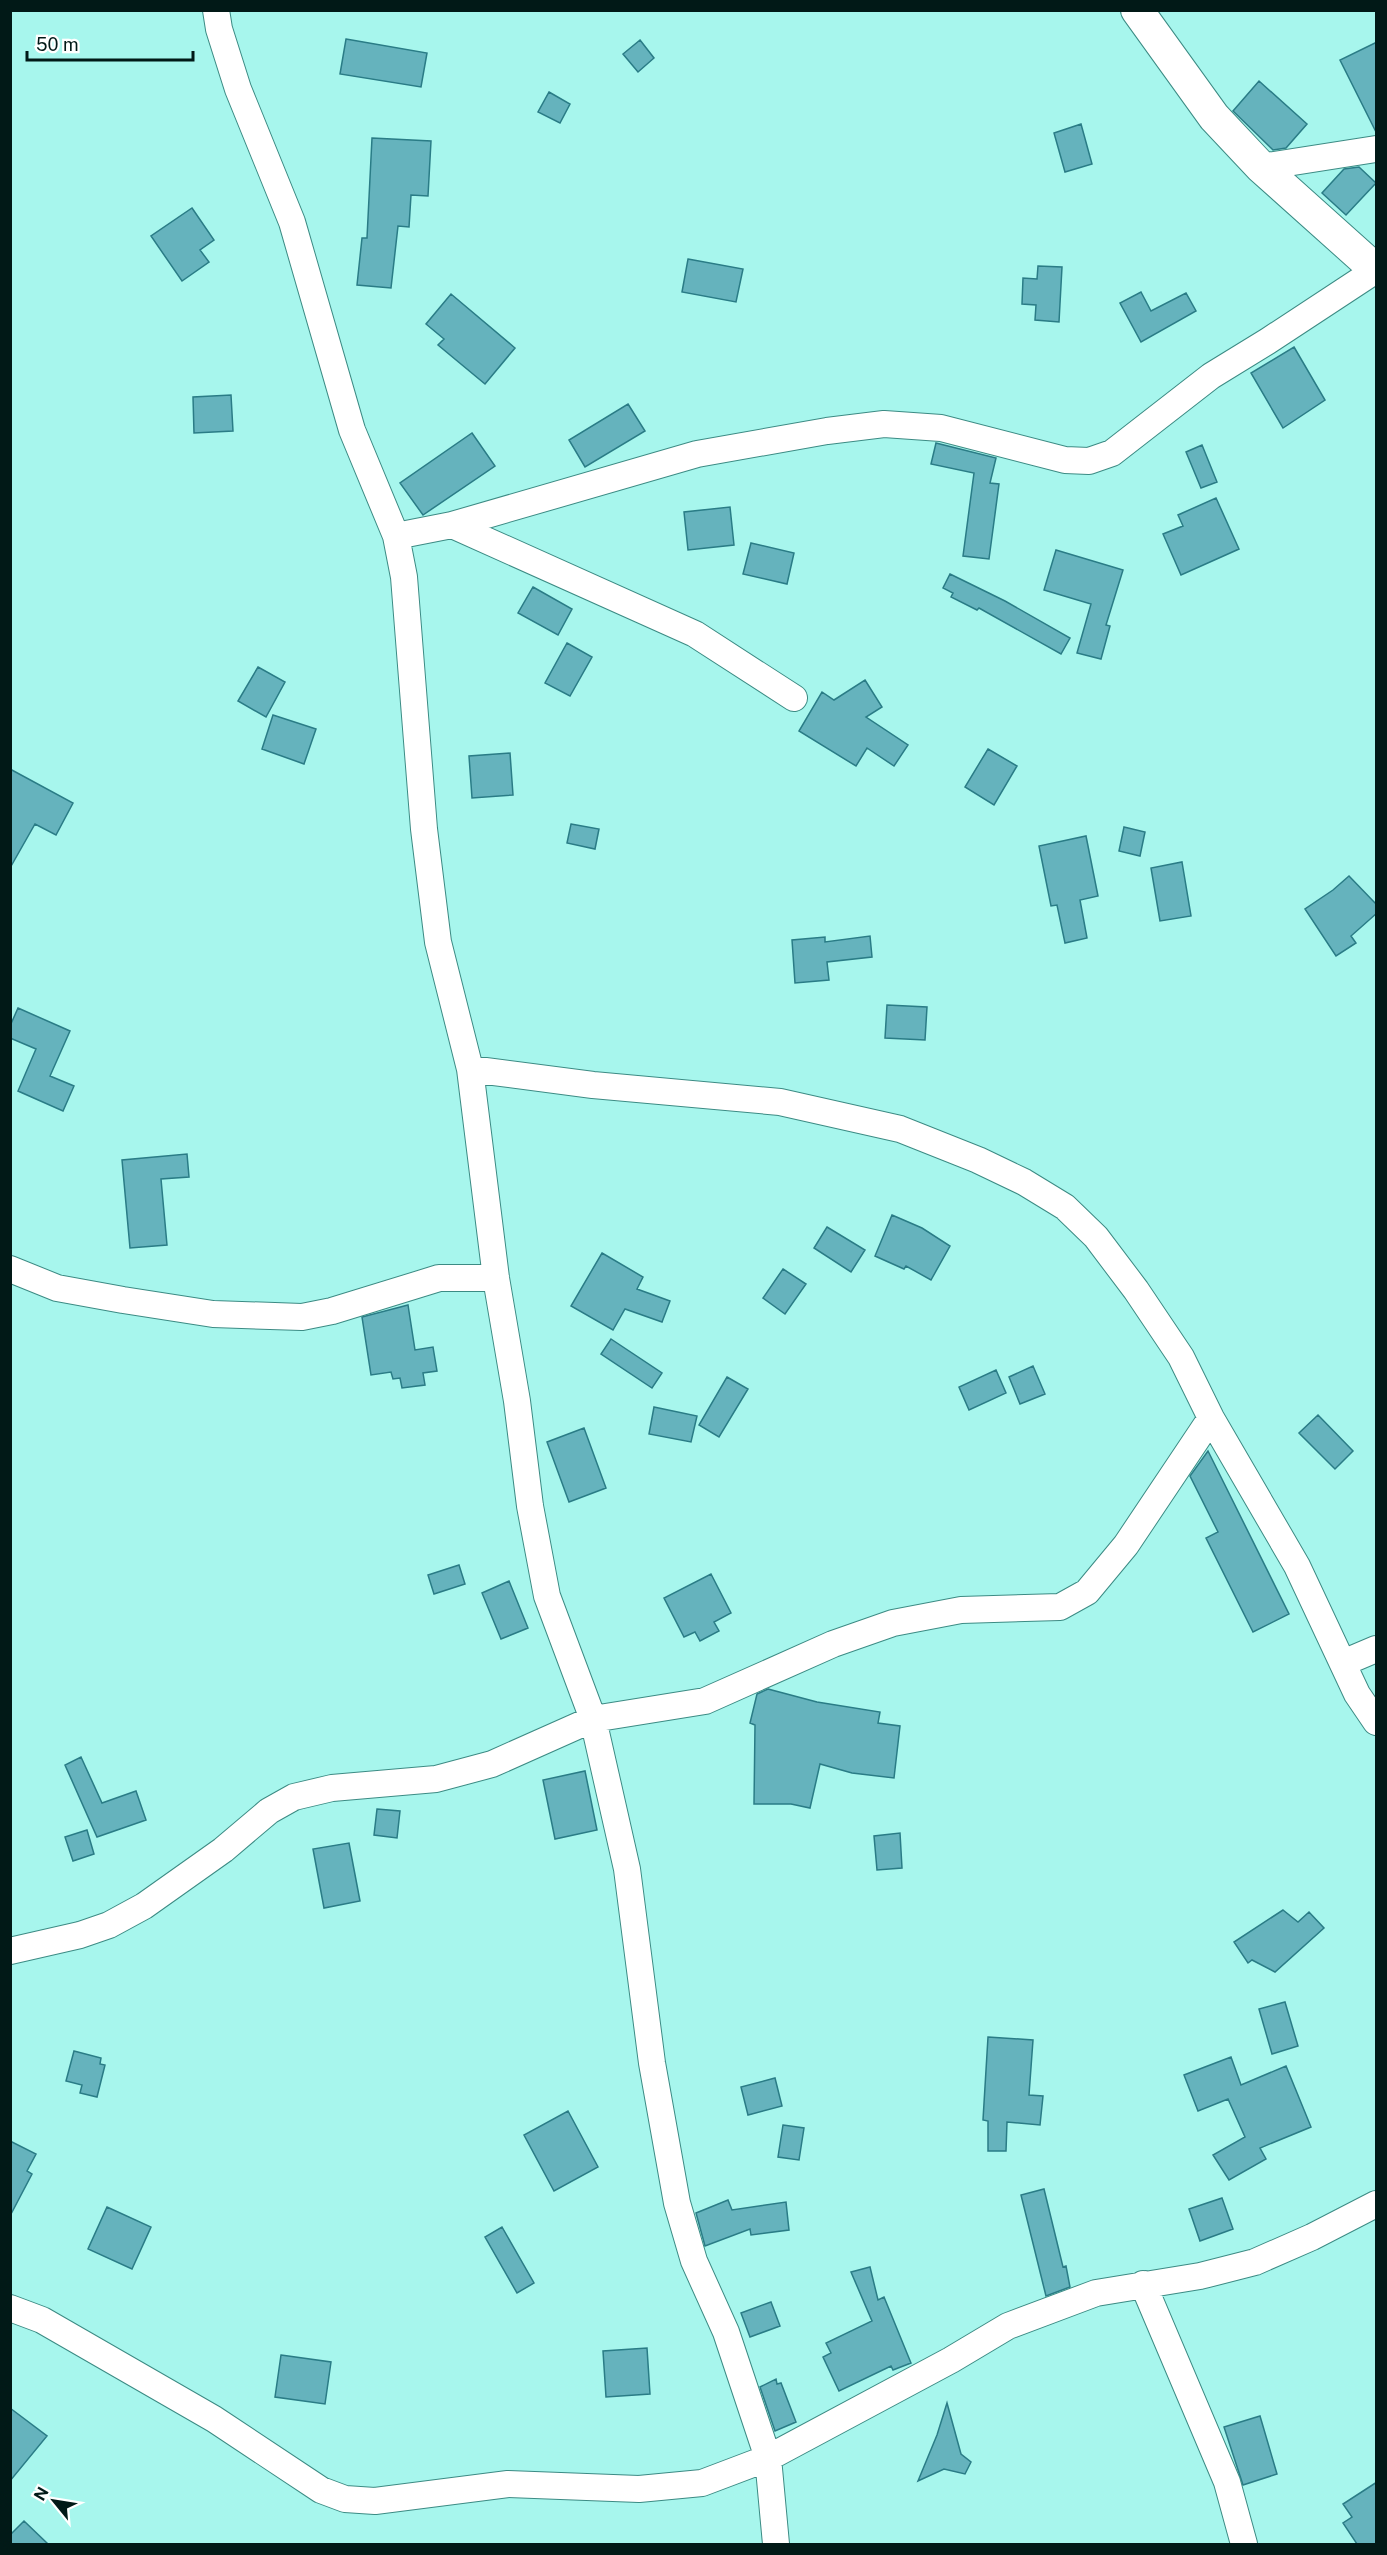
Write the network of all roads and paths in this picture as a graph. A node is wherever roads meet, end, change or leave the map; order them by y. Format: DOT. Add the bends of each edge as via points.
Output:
graph roads {
  1 [pos="216,10"];
  2 [pos="1137,10"];
  3 [pos="1377,149"];
  4 [pos="1261,166"];
  5 [pos="1376,270"];
  6 [pos="452,525"];
  7 [pos="396,536"];
  8 [pos="794,698"];
  9 [pos="470,1070"];
  10 [pos="10,1269"];
  11 [pos="496,1278"];
  12 [pos="1211,1418"];
  13 [pos="1377,1649"];
  14 [pos="1343,1663"];
  15 [pos="593,1719"];
  16 [pos="1377,1722"];
  17 [pos="10,1951"];
  18 [pos="1377,2204"];
  19 [pos="1143,2284"];
  20 [pos="10,2308"];
  21 [pos="768,2458"];
  22 [pos="776,2544"];
  23 [pos="1244,2544"];
  1 -- 7 [label="street" via="238,89 292,222 352,430"];
  2 -- 4 [label="main road" via="1214,117"];
  3 -- 4 [label="street"];
  4 -- 5 [label="main road"];
  5 -- 6 [label="street" via="1211,376 1112,453 1089,461 1065,460 941,428 884,424 697,454"];
  6 -- 7 [label="street"];
  6 -- 8 [label="street" via="695,634"];
  7 -- 9 [label="street" via="404,577 424,829 438,942"];
  9 -- 11 [label="street"];
  9 -- 12 [label="street" via="780,1102 900,1129 978,1160 1065,1207 1096,1237 1181,1357"];
  10 -- 11 [label="street" via="57,1288 123,1300 213,1314 302,1317 439,1278"];
  11 -- 15 [label="street" via="547,1596"];
  12 -- 14 [label="street" via="1297,1566"];
  12 -- 15 [label="street" via="1126,1545 1087,1592 1060,1607 961,1610 894,1623 833,1644 705,1701"];
  13 -- 14 [label="street"];
  14 -- 16 [label="street" via="1357,1694"];
  15 -- 17 [label="street" via="492,1764 436,1779 332,1788 294,1797 269,1811 223,1850 144,1906 109,1925"];
  15 -- 21 [label="street" via="627,1869 652,2063 677,2203 694,2261 726,2332"];
  18 -- 19 [label="street" via="1255,2262 1200,2276"];
  19 -- 21 [label="street" via="1096,2293 1008,2326"];
  19 -- 23 [label="street" via="1227,2482"];
  20 -- 21 [label="street" via="42,2320 214,2419 321,2490 345,2499 375,2501 508,2484 639,2489 702,2483"];
  21 -- 22 [label="street"];
}
